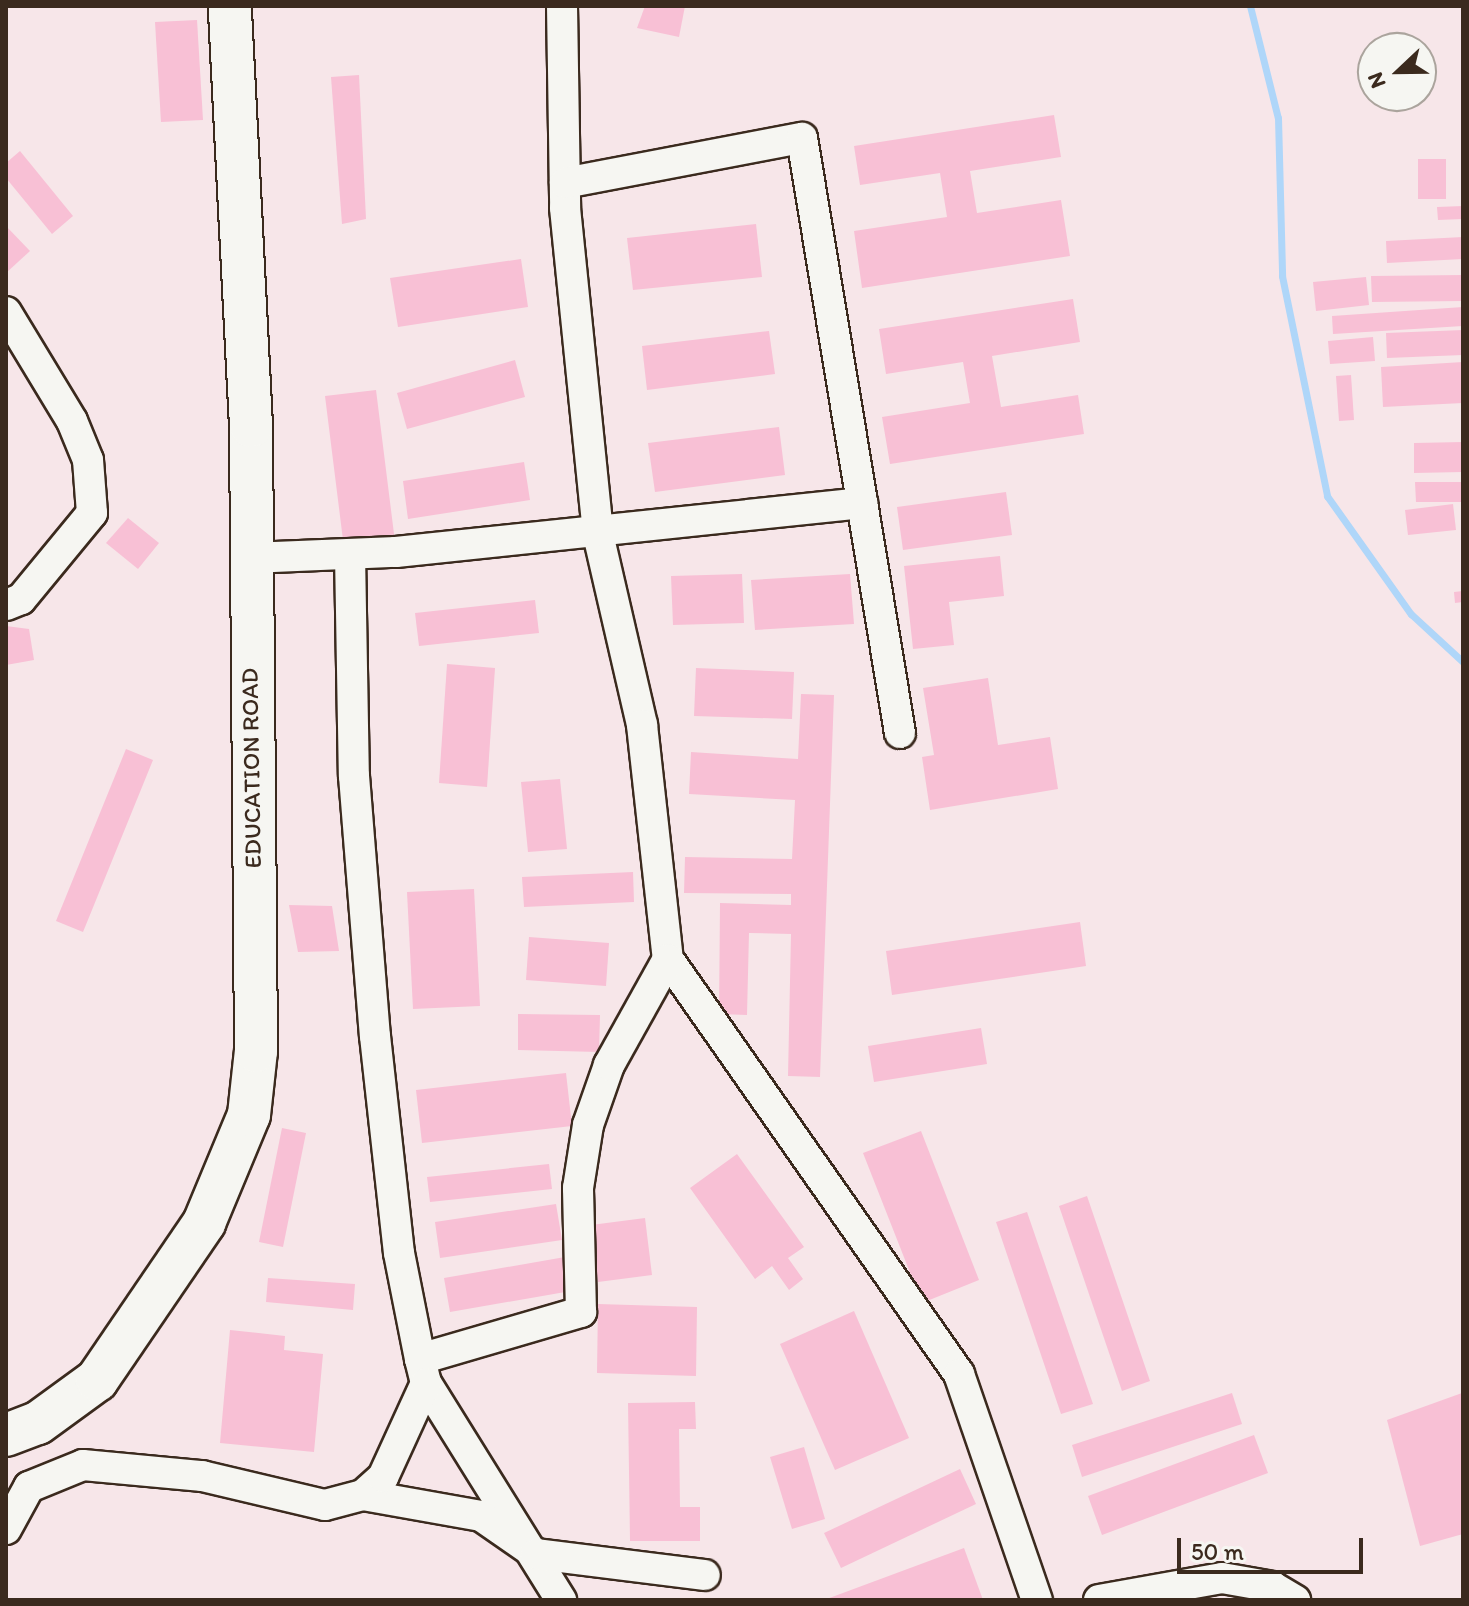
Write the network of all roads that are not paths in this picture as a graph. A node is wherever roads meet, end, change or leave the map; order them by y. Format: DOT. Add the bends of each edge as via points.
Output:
graph roads {
  1 [pos="230,6"];
  2 [pos="562,6"];
  3 [pos="565,183"];
  4 [pos="6,312"];
  5 [pos="862,503"];
  6 [pos="598,534"];
  7 [pos="350,554"];
  8 [pos="250,558"];
  9 [pos="6,605"];
  10 [pos="900,733"];
  11 [pos="668,959"];
  12 [pos="423,1371"];
  13 [pos="6,1435"];
  14 [pos="363,1495"];
  15 [pos="6,1529"];
  16 [pos="536,1554"];
  17 [pos="705,1575"];
  18 [pos="561,1600"];
  19 [pos="1037,1600"];
  20 [pos="1099,1600"];
  21 [pos="1295,1600"];
  1 -- 8 [label="street, EDUCATION ROAD" via="251,426"];
  2 -- 3 [label="street"];
  3 -- 5 [label="street" via="802,138"];
  3 -- 6 [label="street"];
  4 -- 9 [label="street" via="72,421 88,460 92,513 21,599"];
  5 -- 6 [label="street"];
  5 -- 10 [label="street"];
  6 -- 7 [label="street"];
  6 -- 11 [label="street" via="642,725"];
  7 -- 8 [label="street"];
  7 -- 12 [label="street" via="354,776 375,1036 399,1253"];
  8 -- 13 [label="street, EDUCATION ROAD" via="256,1051 249,1115 204,1223 97,1380 38,1423"];
  11 -- 12 [label="street" via="609,1065 588,1125 578,1188 581,1312"];
  11 -- 19 [label="street" via="959,1374"];
  12 -- 14 [label="street" via="383,1477"];
  12 -- 16 [label="street"];
  14 -- 15 [label="street" via="325,1505 202,1476 83,1465 29,1487"];
  14 -- 16 [label="street" via="481,1516"];
  16 -- 17 [label="street"];
  16 -- 18 [label="street"];
  20 -- 21 [label="street" via="1222,1578 1273,1587"];
}
